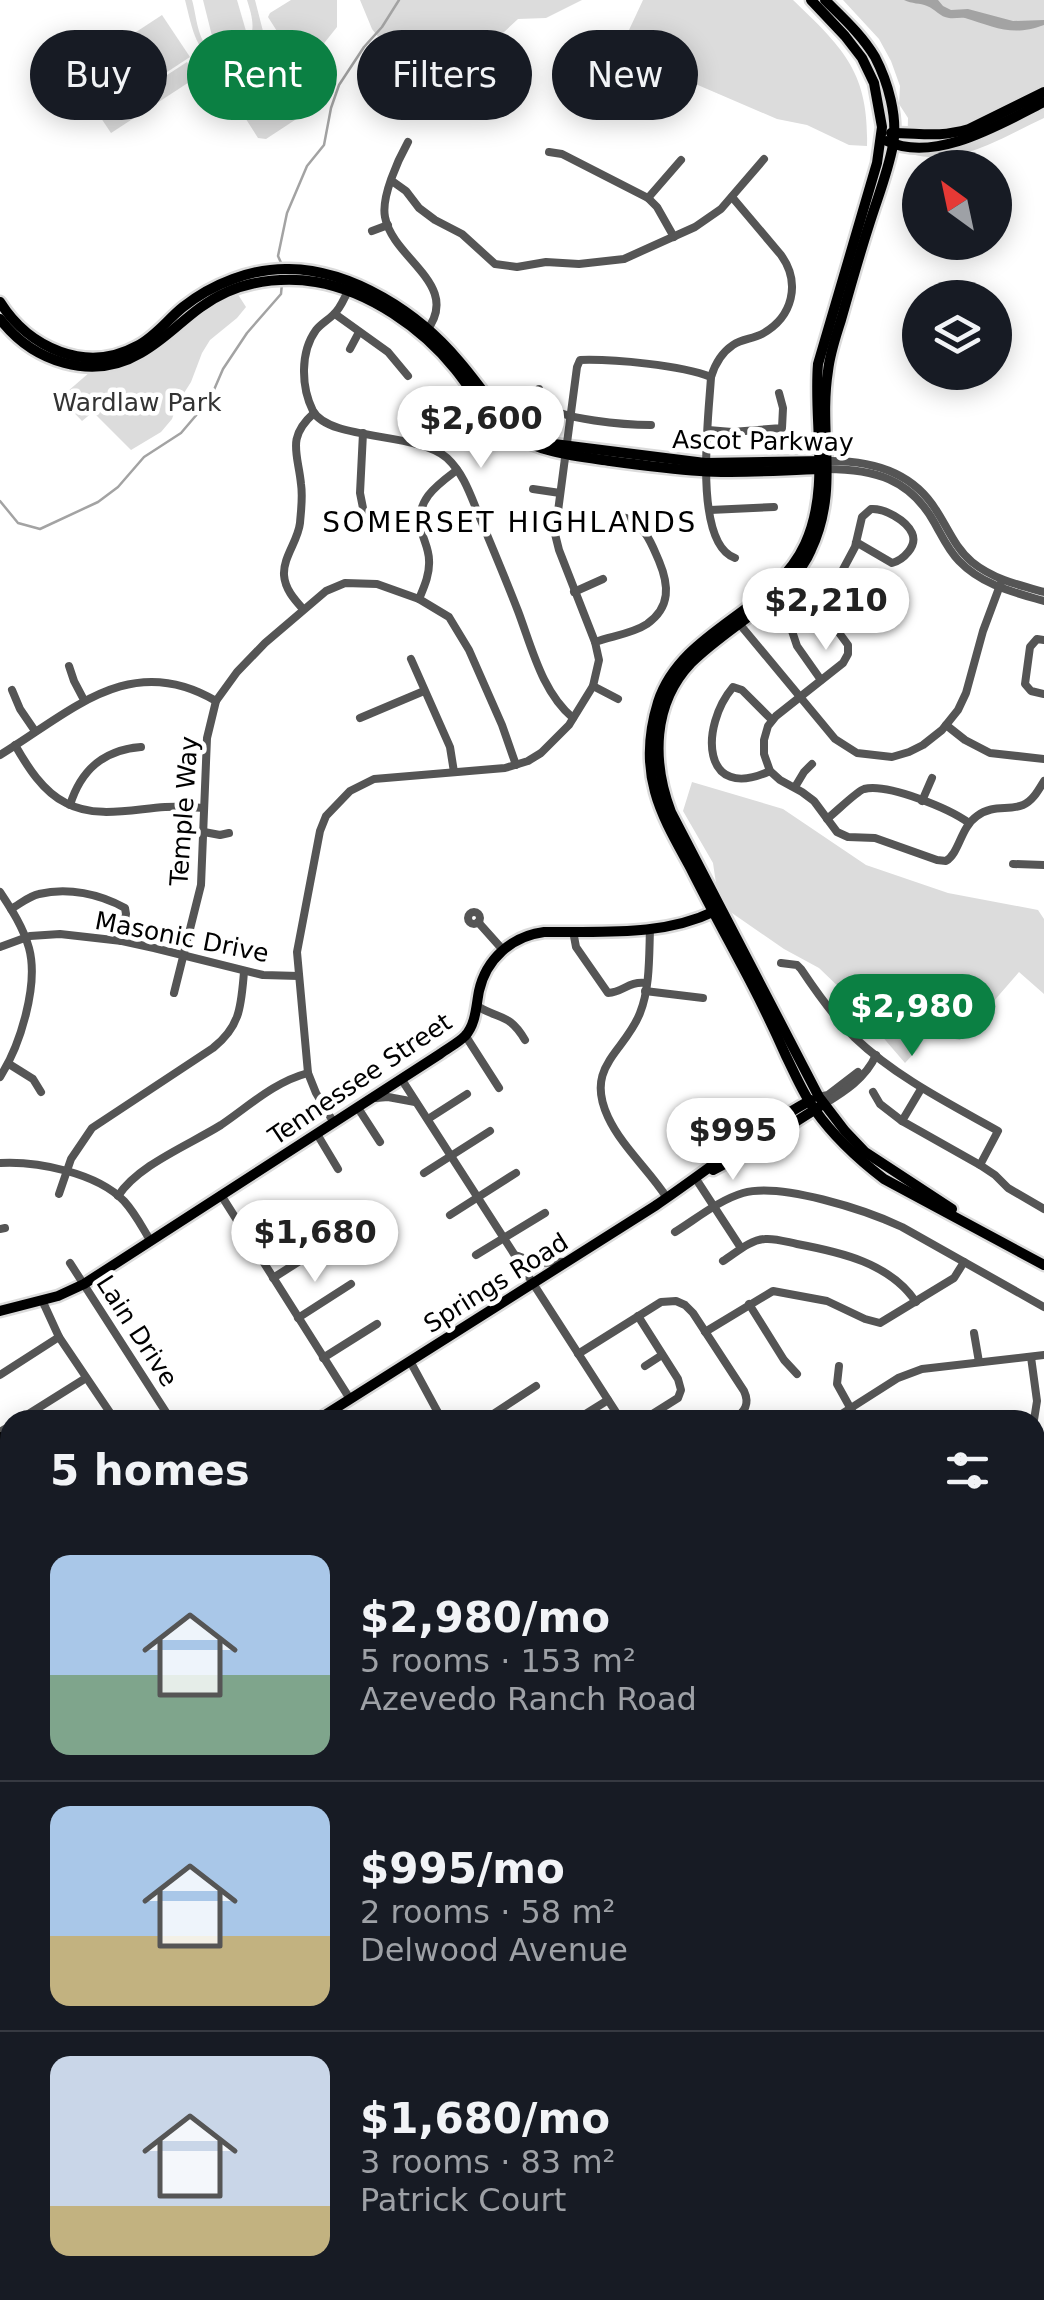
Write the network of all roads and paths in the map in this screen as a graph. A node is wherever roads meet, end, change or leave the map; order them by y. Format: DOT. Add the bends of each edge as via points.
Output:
graph roads {
  1 [pos="810,0"];
  2 [pos="825,0"];
  3 [pos="1044,92"];
  4 [pos="1044,102"];
  5 [pos="882,138"];
  6 [pos="893,138"];
  7 [pos="408,142"];
  8 [pos="550,152"];
  9 [pos="764,159"];
  10 [pos="681,160"];
  11 [pos="392,180"];
  12 [pos="732,197"];
  13 [pos="648,198"];
  14 [pos="388,226"];
  15 [pos="372,231"];
  16 [pos="674,237"];
  17 [pos="275,275"];
  18 [pos="350,287"];
  19 [pos="0,302"];
  20 [pos="334,314"];
  21 [pos="0,319"];
  22 [pos="359,332"];
  23 [pos="424,333"];
  24 [pos="350,349"];
  25 [pos="408,376"];
  26 [pos="711,376"];
  27 [pos="538,390"];
  28 [pos="779,393"];
  29 [pos="314,413"];
  30 [pos="570,416"];
  31 [pos="652,424"];
  32 [pos="708,430"];
  33 [pos="363,433"];
  34 [pos="566,451"];
  35 [pos="823,465"];
  36 [pos="705,468"];
  37 [pos="457,470"];
  38 [pos="533,489"];
  39 [pos="560,493"];
  40 [pos="774,506"];
  41 [pos="710,510"];
  42 [pos="364,513"];
  43 [pos="626,518"];
  44 [pos="856,542"];
  45 [pos="736,558"];
  46 [pos="840,577"];
  47 [pos="602,580"];
  48 [pos="1000,584"];
  49 [pos="574,592"];
  50 [pos="1044,592"];
  51 [pos="419,600"];
  52 [pos="1044,601"];
  53 [pos="818,604"];
  54 [pos="872,606"];
  55 [pos="303,609"];
  56 [pos="737,621"];
  57 [pos="1044,640"];
  58 [pos="594,642"];
  59 [pos="411,659"];
  60 [pos="69,666"];
  61 [pos="821,680"];
  62 [pos="593,686"];
  63 [pos="12,690"];
  64 [pos="424,691"];
  65 [pos="1044,694"];
  66 [pos="800,697"];
  67 [pos="618,699"];
  68 [pos="84,700"];
  69 [pos="216,701"];
  70 [pos="360,718"];
  71 [pos="573,718"];
  72 [pos="772,720"];
  73 [pos="946,725"];
  74 [pos="35,731"];
  75 [pos="14,746"];
  76 [pos="141,747"];
  77 [pos="0,754"];
  78 [pos="1044,759"];
  79 [pos="812,764"];
  80 [pos="516,765"];
  81 [pos="770,771"];
  82 [pos="454,772"];
  83 [pos="932,778"];
  84 [pos="1044,781"];
  85 [pos="795,787"];
  86 [pos="922,801"];
  87 [pos="70,805"];
  88 [pos="204,808"];
  89 [pos="827,819"];
  90 [pos="969,824"];
  91 [pos="204,832"];
  92 [pos="230,833"];
  93 [pos="1013,864"];
  94 [pos="1044,865"];
  95 [pos="0,892"];
  96 [pos="11,910"];
  97 [pos="716,910"];
  98 [pos="478,922"];
  99 [pos="650,930"];
  100 [pos="574,934"];
  101 [pos="26,937"];
  102 [pos="120,941"];
  103 [pos="0,946"];
  104 [pos="503,950"];
  105 [pos="184,956"];
  106 [pos="781,963"];
  107 [pos="244,972"];
  108 [pos="299,976"];
  109 [pos="646,987"];
  110 [pos="174,993"];
  111 [pos="703,998"];
  112 [pos="477,1006"];
  113 [pos="465,1036"];
  114 [pos="526,1040"];
  115 [pos="876,1056"];
  116 [pos="8,1064"];
  117 [pos="308,1073"];
  118 [pos="0,1077"];
  119 [pos="402,1080"];
  120 [pos="499,1088"];
  121 [pos="922,1089"];
  122 [pos="41,1092"];
  123 [pos="873,1092"];
  124 [pos="466,1094"];
  125 [pos="372,1099"];
  126 [pos="415,1102"];
  127 [pos="817,1103"];
  128 [pos="358,1108"];
  129 [pos="428,1119"];
  130 [pos="902,1122"];
  131 [pos="334,1123"];
  132 [pos="490,1131"];
  133 [pos="317,1134"];
  134 [pos="380,1142"];
  135 [pos="452,1155"];
  136 [pos="0,1163"];
  137 [pos="980,1165"];
  138 [pos="338,1168"];
  139 [pos="68,1172"];
  140 [pos="424,1173"];
  141 [pos="516,1173"];
  142 [pos="696,1178"];
  143 [pos="60,1194"];
  144 [pos="118,1196"];
  145 [pos="221,1196"];
  146 [pos="478,1197"];
  147 [pos="666,1198"];
  148 [pos="300,1205"];
  149 [pos="714,1207"];
  150 [pos="1044,1209"];
  151 [pos="544,1212"];
  152 [pos="450,1214"];
  153 [pos="675,1232"];
  154 [pos="247,1237"];
  155 [pos="505,1238"];
  156 [pos="150,1240"];
  157 [pos="325,1245"];
  158 [pos="742,1248"];
  159 [pos="476,1255"];
  160 [pos="516,1256"];
  161 [pos="567,1261"];
  162 [pos="723,1261"];
  163 [pos="964,1262"];
  164 [pos="70,1263"];
  165 [pos="1044,1266"];
  166 [pos="273,1278"];
  167 [pos="534,1283"];
  168 [pos="84,1284"];
  169 [pos="351,1284"];
  170 [pos="42,1300"];
  171 [pos="916,1302"];
  172 [pos="749,1304"];
  173 [pos="1044,1308"];
  174 [pos="0,1311"];
  175 [pos="638,1316"];
  176 [pos="298,1318"];
  177 [pos="377,1324"];
  178 [pos="706,1332"];
  179 [pos="974,1333"];
  180 [pos="59,1337"];
  181 [pos="578,1354"];
  182 [pos="662,1355"];
  183 [pos="1044,1355"];
  184 [pos="1031,1357"];
  185 [pos="324,1358"];
  186 [pos="410,1361"];
  187 [pos="979,1362"];
  188 [pos="644,1366"];
  189 [pos="839,1366"];
  190 [pos="0,1374"];
  191 [pos="796,1374"];
  192 [pos="86,1378"];
  193 [pos="536,1386"];
  194 [pos="350,1399"];
  195 [pos="608,1400"];
  196 [pos="850,1408"];
  197 [pos="36,1410"];
  198 [pos="106,1410"];
  199 [pos="165,1410"];
  200 [pos="333,1410"];
  201 [pos="437,1410"];
  202 [pos="499,1410"];
  203 [pos="592,1410"];
  204 [pos="614,1410"];
  205 [pos="657,1410"];
  206 [pos="743,1410"];
  207 [pos="847,1410"];
  208 [pos="1038,1410"];
  1 -- 5 [label="main road" via="869,71"];
  2 -- 6 [label="main road" via="874,56 890,99"];
  3 -- 6 [label="main road" via="958,132"];
  4 -- 6 [label="main road" via="958,142 918,146"];
  5 -- 6 [label="main road"];
  5 -- 35 [label="main road" via="818,364"];
  6 -- 35 [label="main road" via="828,366"];
  7 -- 11 [label="street"];
  8 -- 13 [label="street"];
  9 -- 12 [label="street"];
  10 -- 13 [label="street"];
  11 -- 14 [label="street" via="384,213"];
  11 -- 16 [label="street" via="495,264 624,259"];
  12 -- 16 [label="street"];
  12 -- 26 [label="street" via="788,265 793,290 780,320 729,348"];
  13 -- 16 [label="street"];
  14 -- 15 [label="street"];
  14 -- 23 [label="street" via="435,292 432,323"];
  17 -- 18 [label="main road, Ascot Parkway" via="334,276"];
  17 -- 19 [label="main road, Ascot Parkway" via="215,287 136,347 103,357 67,355 39,343"];
  17 -- 21 [label="main road, Ascot Parkway" via="227,292 142,353 107,365 52,360"];
  18 -- 20 [label="street"];
  18 -- 23 [label="main road, Ascot Parkway" via="390,302"];
  20 -- 22 [label="street"];
  20 -- 29 [label="street" via="316,331 305,356"];
  22 -- 24 [label="street"];
  22 -- 25 [label="street"];
  23 -- 34 [label="main road, Ascot Parkway" via="500,426 536,446"];
  26 -- 30 [label="street" via="580,360"];
  26 -- 32 [label="street"];
  27 -- 30 [label="street" via="542,404"];
  28 -- 32 [label="street" via="782,428"];
  29 -- 33 [label="street"];
  29 -- 55 [label="street" via="295,442 302,509 284,570"];
  30 -- 31 [label="street"];
  30 -- 34 [label="street"];
  32 -- 36 [label="street"];
  33 -- 37 [label="street" via="430,447"];
  33 -- 42 [label="street"];
  34 -- 36 [label="main road, Ascot Parkway"];
  34 -- 39 [label="street"];
  35 -- 36 [label="main road, Ascot Parkway"];
  35 -- 48 [label="street, Ascot Parkway" via="868,471 907,490 959,561"];
  35 -- 56 [label="main road" via="805,544 781,579"];
  36 -- 41 [label="street"];
  37 -- 51 [label="street" via="424,502 420,526 430,561"];
  37 -- 71 [label="street" via="552,696"];
  38 -- 39 [label="street"];
  39 -- 49 [label="street" via="555,534"];
  40 -- 41 [label="street"];
  41 -- 45 [label="street" via="720,546"];
  43 -- 58 [label="street" via="651,542 668,594 650,622"];
  44 -- 44 [label="street" via="892,563 903,559 913,534 880,508 862,517"];
  44 -- 46 [label="street"];
  46 -- 53 [label="street"];
  46 -- 54 [label="street"];
  47 -- 49 [label="street"];
  48 -- 50 [label="street, Ascot Parkway"];
  48 -- 52 [label="street, Ascot Parkway"];
  48 -- 73 [label="street" via="964,700"];
  49 -- 58 [label="street"];
  51 -- 55 [label="street, Temple Way" via="377,584 345,584"];
  51 -- 80 [label="street, Temple Way" via="457,628"];
  53 -- 61 [label="street" via="792,631"];
  53 -- 61 [label="street" via="848,649 843,663"];
  55 -- 69 [label="street, Temple Way" via="251,656"];
  56 -- 66 [label="street"];
  56 -- 97 [label="main road" via="693,650 664,686 649,756 664,818"];
  57 -- 65 [label="street" via="1030,647 1025,684"];
  58 -- 62 [label="street" via="599,660"];
  59 -- 64 [label="street"];
  60 -- 68 [label="street"];
  61 -- 66 [label="street"];
  62 -- 67 [label="street"];
  62 -- 71 [label="street"];
  63 -- 74 [label="street"];
  64 -- 70 [label="street"];
  64 -- 82 [label="street"];
  66 -- 72 [label="street"];
  66 -- 73 [label="street" via="835,739 864,755 909,752"];
  68 -- 69 [label="street" via="154,681 189,687"];
  68 -- 74 [label="street"];
  69 -- 88 [label="street, Temple Way"];
  71 -- 80 [label="street" via="549,747"];
  72 -- 81 [label="street" via="763,746"];
  72 -- 81 [label="street" via="733,687 719,706 712,735 716,763 729,778"];
  73 -- 78 [label="street" via="990,753"];
  74 -- 75 [label="street"];
  75 -- 77 [label="street"];
  75 -- 87 [label="street" via="49,791"];
  76 -- 87 [label="street" via="90,767"];
  79 -- 85 [label="street"];
  80 -- 82 [label="street"];
  81 -- 85 [label="street"];
  82 -- 108 [label="street" via="374,779 333,806 320,831 299,940"];
  83 -- 86 [label="street"];
  84 -- 90 [label="street" via="1024,805 986,811"];
  85 -- 89 [label="street"];
  86 -- 89 [label="street" via="864,789"];
  86 -- 90 [label="street"];
  87 -- 88 [label="street" via="107,812"];
  88 -- 91 [label="street, Temple Way"];
  89 -- 90 [label="street" via="842,835 876,838 942,861 950,860"];
  91 -- 92 [label="street"];
  91 -- 105 [label="street, Temple Way" via="201,885"];
  93 -- 94 [label="street"];
  95 -- 96 [label="street"];
  96 -- 101 [label="street"];
  96 -- 102 [label="street" via="41,893 98,895 125,908"];
  97 -- 99 [label="main road"];
  97 -- 127 [label="main road"];
  98 -- 104 [label="street"];
  99 -- 100 [label="main road"];
  99 -- 109 [label="street"];
  100 -- 104 [label="main road" via="534,933"];
  100 -- 109 [label="street" via="608,994 636,982"];
  101 -- 102 [label="street, Masonic Drive"];
  101 -- 103 [label="street, Masonic Drive"];
  101 -- 116 [label="street" via="30,984"];
  102 -- 105 [label="street, Masonic Drive"];
  104 -- 112 [label="main road, Tennessee Street" via="487,970"];
  105 -- 107 [label="street, Masonic Drive"];
  105 -- 110 [label="street, Temple Way"];
  106 -- 115 [label="street" via="797,965"];
  107 -- 108 [label="street, Masonic Drive"];
  107 -- 139 [label="street" via="231,1032 92,1128"];
  108 -- 117 [label="street"];
  109 -- 111 [label="street"];
  109 -- 147 [label="street" via="637,1020 606,1066 602,1098 613,1127"];
  112 -- 113 [label="main road, Tennessee Street"];
  112 -- 114 [label="street" via="512,1022"];
  113 -- 119 [label="main road, Tennessee Street"];
  113 -- 120 [label="street"];
  115 -- 121 [label="street"];
  115 -- 127 [label="street, Springs Road" via="854,1083"];
  116 -- 118 [label="street"];
  116 -- 122 [label="street"];
  117 -- 131 [label="street"];
  117 -- 144 [label="street" via="142,1172"];
  119 -- 125 [label="main road, Tennessee Street"];
  119 -- 126 [label="street"];
  121 -- 130 [label="street"];
  121 -- 137 [label="street" via="998,1131"];
  123 -- 130 [label="street"];
  124 -- 129 [label="street"];
  125 -- 126 [label="street"];
  125 -- 128 [label="main road, Tennessee Street"];
  126 -- 129 [label="street"];
  127 -- 142 [label="main road, Springs Road"];
  127 -- 165 [label="main road" via="864,1152"];
  128 -- 131 [label="main road, Tennessee Street"];
  128 -- 134 [label="street"];
  129 -- 135 [label="street"];
  130 -- 137 [label="street"];
  131 -- 133 [label="main road, Tennessee Street"];
  132 -- 135 [label="street"];
  133 -- 138 [label="street"];
  133 -- 145 [label="main road, Tennessee Street"];
  135 -- 140 [label="street"];
  135 -- 146 [label="street"];
  136 -- 139 [label="street"];
  137 -- 150 [label="street"];
  139 -- 143 [label="street"];
  139 -- 144 [label="street"];
  141 -- 146 [label="street"];
  142 -- 147 [label="main road, Springs Road"];
  142 -- 149 [label="street"];
  144 -- 156 [label="street"];
  145 -- 154 [label="street"];
  145 -- 156 [label="main road, Tennessee Street"];
  146 -- 152 [label="street"];
  146 -- 155 [label="street"];
  147 -- 161 [label="main road, Springs Road"];
  148 -- 154 [label="street"];
  149 -- 153 [label="street"];
  149 -- 158 [label="street"];
  149 -- 163 [label="street" via="762,1189 832,1202 890,1221"];
  151 -- 155 [label="street"];
  154 -- 166 [label="street"];
  155 -- 159 [label="street"];
  155 -- 160 [label="street"];
  156 -- 168 [label="main road, Tennessee Street"];
  157 -- 166 [label="street"];
  158 -- 162 [label="street"];
  158 -- 171 [label="street" via="766,1239 838,1253 900,1282"];
  160 -- 161 [label="street"];
  160 -- 167 [label="street"];
  161 -- 167 [label="main road, Springs Road"];
  163 -- 171 [label="street" via="954,1278"];
  163 -- 173 [label="street"];
  164 -- 168 [label="street, Lain Drive"];
  166 -- 176 [label="street"];
  167 -- 181 [label="street"];
  167 -- 186 [label="main road, Springs Road"];
  168 -- 170 [label="main road, Tennessee Street"];
  168 -- 199 [label="street, Lain Drive"];
  169 -- 176 [label="street"];
  170 -- 174 [label="main road, Tennessee Street"];
  170 -- 180 [label="street"];
  171 -- 172 [label="street" via="876,1324 827,1301 781,1291"];
  172 -- 178 [label="street"];
  172 -- 191 [label="street"];
  175 -- 178 [label="street" via="676,1301"];
  175 -- 181 [label="street"];
  175 -- 182 [label="street"];
  176 -- 185 [label="street"];
  177 -- 185 [label="street"];
  178 -- 206 [label="street" via="747,1398"];
  179 -- 187 [label="street"];
  180 -- 190 [label="street"];
  180 -- 192 [label="street"];
  181 -- 195 [label="street"];
  182 -- 188 [label="street"];
  182 -- 205 [label="street" via="680,1394"];
  183 -- 184 [label="street"];
  184 -- 187 [label="street"];
  184 -- 208 [label="street"];
  185 -- 194 [label="street"];
  186 -- 194 [label="main road, Springs Road"];
  186 -- 201 [label="street"];
  187 -- 196 [label="street" via="910,1373"];
  189 -- 196 [label="street" via="837,1384"];
  192 -- 197 [label="street"];
  192 -- 198 [label="street"];
  193 -- 202 [label="street"];
  194 -- 200 [label="main road, Springs Road"];
  195 -- 203 [label="street"];
  195 -- 204 [label="street"];
  196 -- 207 [label="street"];
}
